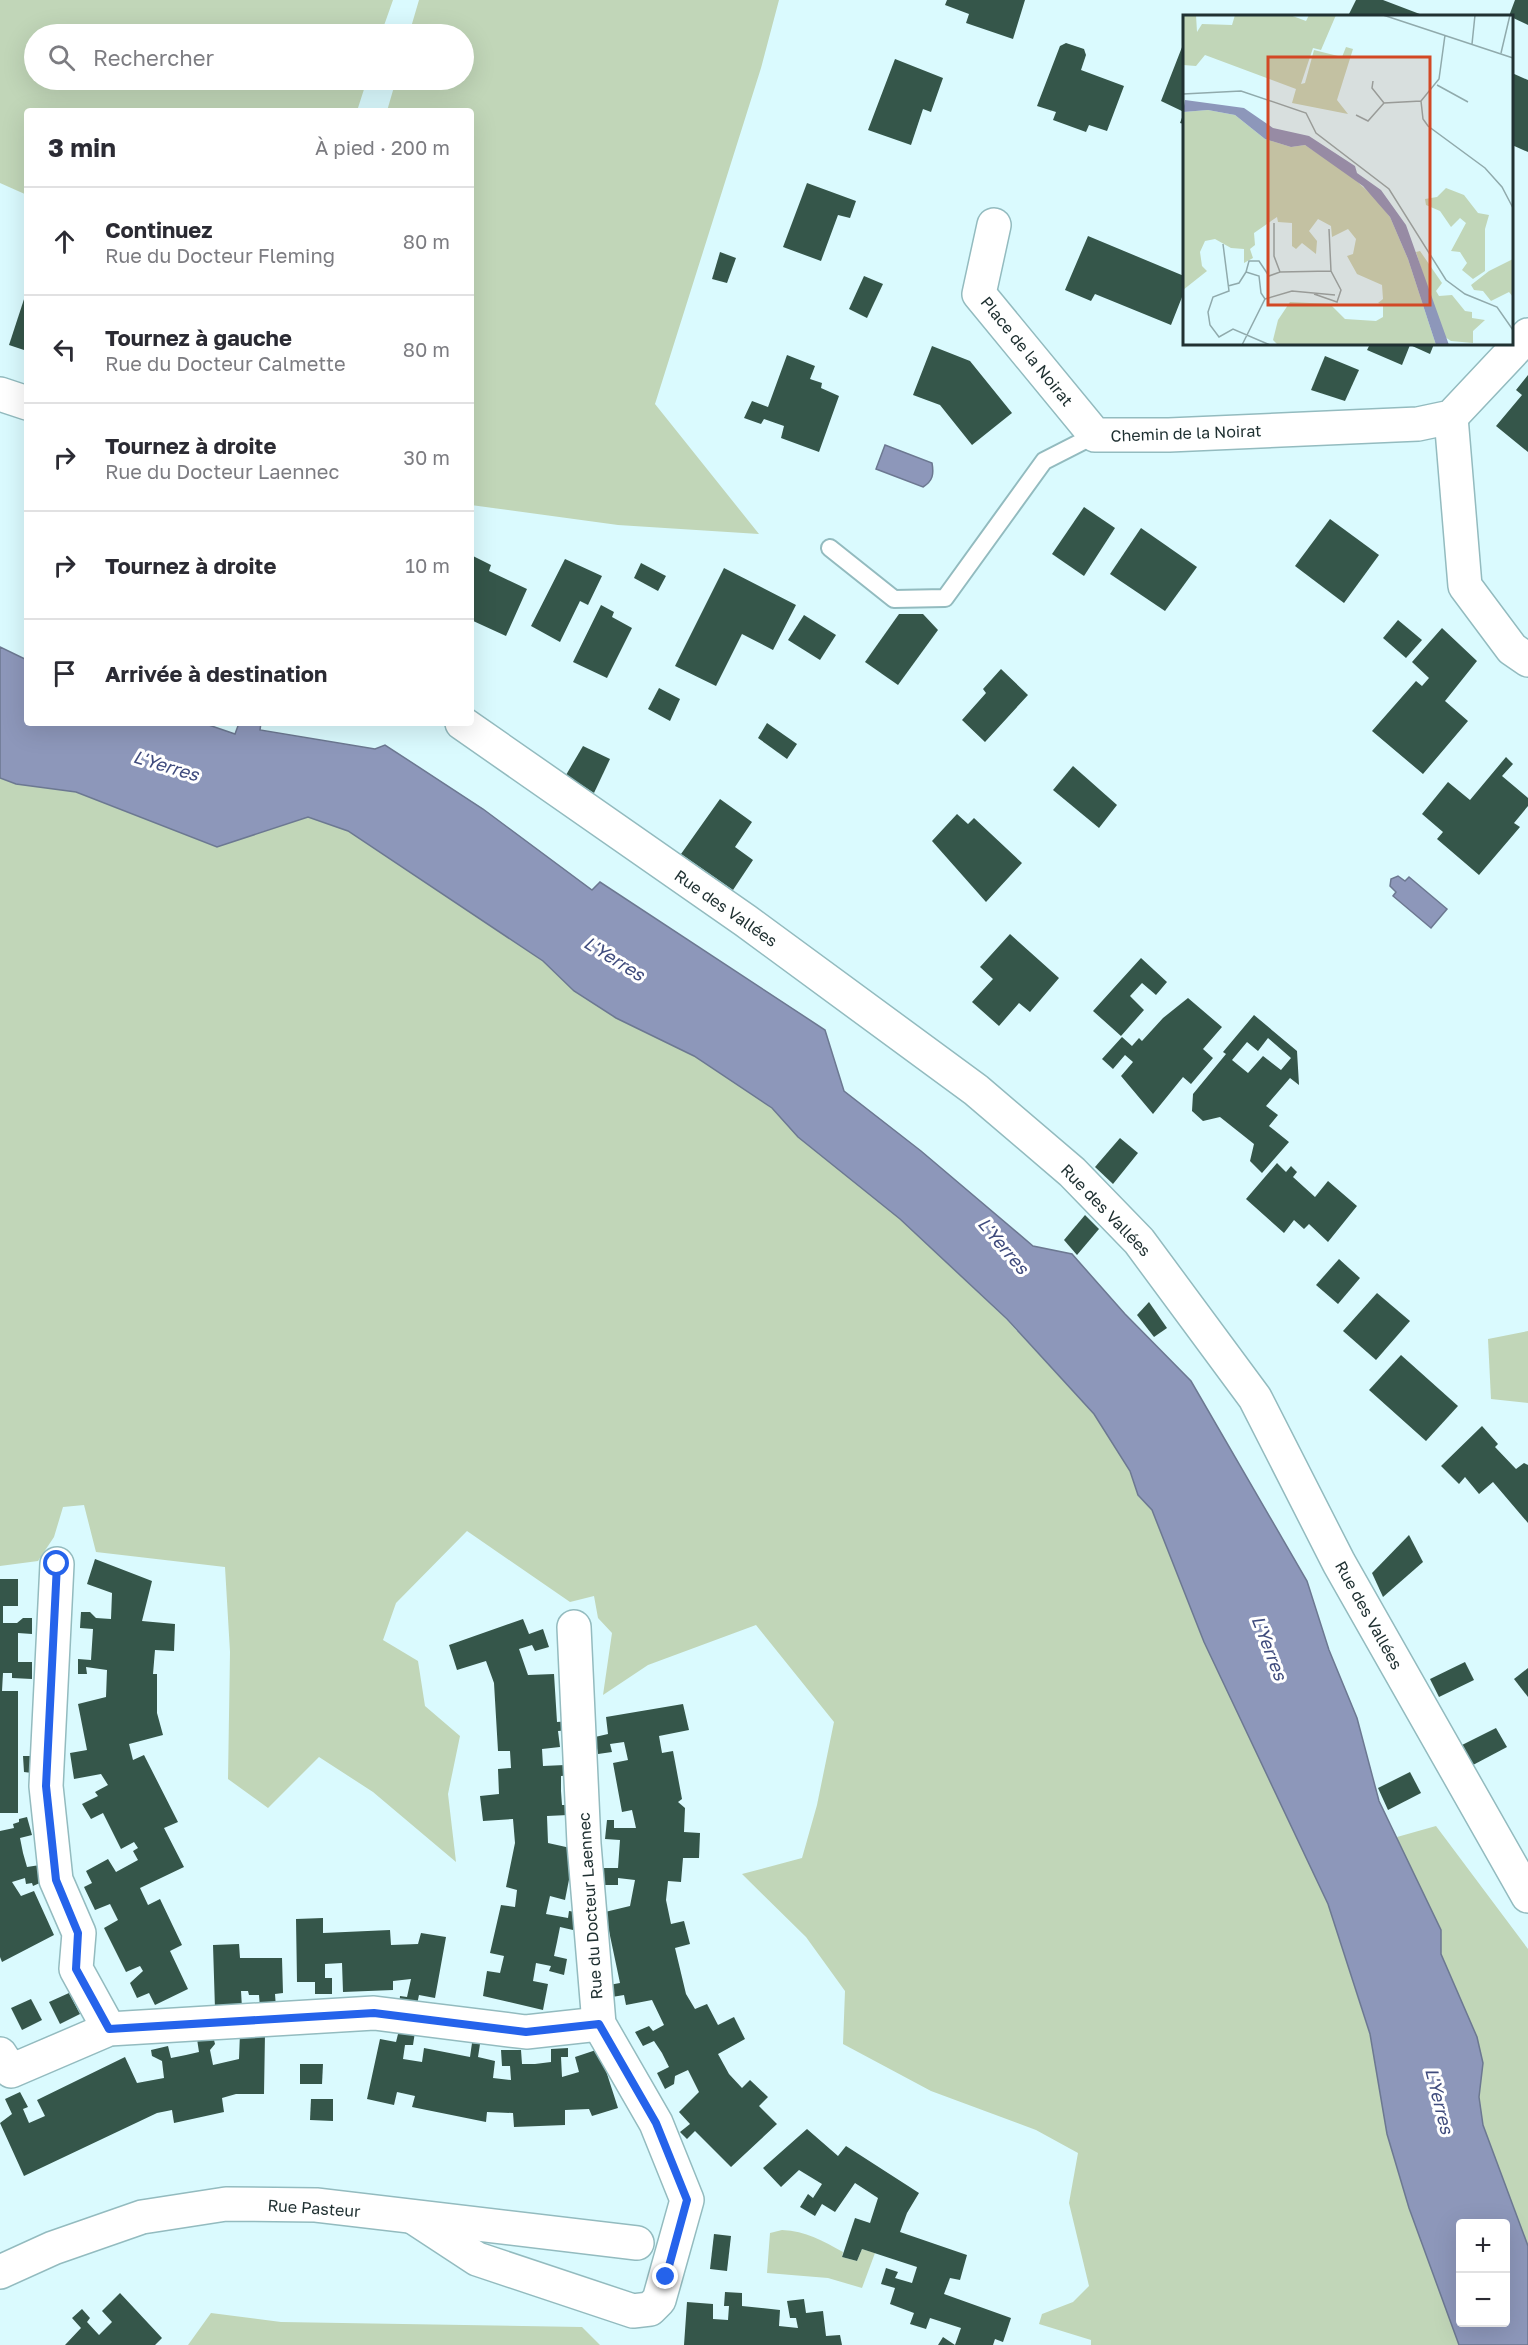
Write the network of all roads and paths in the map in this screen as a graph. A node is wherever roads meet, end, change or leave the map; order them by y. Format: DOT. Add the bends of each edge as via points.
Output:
graph roads {
  1 [pos="994,225"];
  2 [pos="1528,335"];
  3 [pos="0,394"];
  4 [pos="24,402"];
  5 [pos="1450,417"];
  6 [pos="1095,435"];
  7 [pos="830,548"];
  8 [pos="1528,660"];
  9 [pos="466,726"];
  10 [pos="57,1564"];
  11 [pos="574,1627"];
  12 [pos="1528,1896"];
  13 [pos="599,2024"];
  14 [pos="109,2029"];
  15 [pos="0,2054"];
  16 [pos="413,2217"];
  17 [pos="637,2243"];
  18 [pos="0,2272"];
  1 -- 6 [label="street, Place de la Noirat" via="979,294"];
  2 -- 5 [label="street"];
  3 -- 4 [label="street"];
  5 -- 6 [label="street, Chemin de la Noirat" via="1418,424"];
  5 -- 8 [label="street" via="1465,586 1512,649"];
  6 -- 7 [label="lane, Chemin de la Noirat" via="1044,461 945,598 894,599"];
  9 -- 12 [label="street, Rue des Vallées" via="746,921 976,1090 1072,1172 1139,1241 1255,1398 1339,1563"];
  10 -- 14 [label="street" via="46,1786 56,1880 78,1933 76,1969"];
  11 -- 13 [label="street, Rue du Docteur Laennec" via="584,1844"];
  13 -- 14 [label="street" via="526,2032 374,2013"];
  13 -- 16 [label="street, Rue du Docteur Laennec" via="656,2123 687,2200 659,2300 650,2309 633,2311 477,2259"];
  14 -- 15 [label="street" via="10,2071"];
  16 -- 17 [label="street, Rue Pasteur"];
  16 -- 18 [label="street, Rue Pasteur" via="316,2205 226,2205 142,2217 53,2248"];
}
